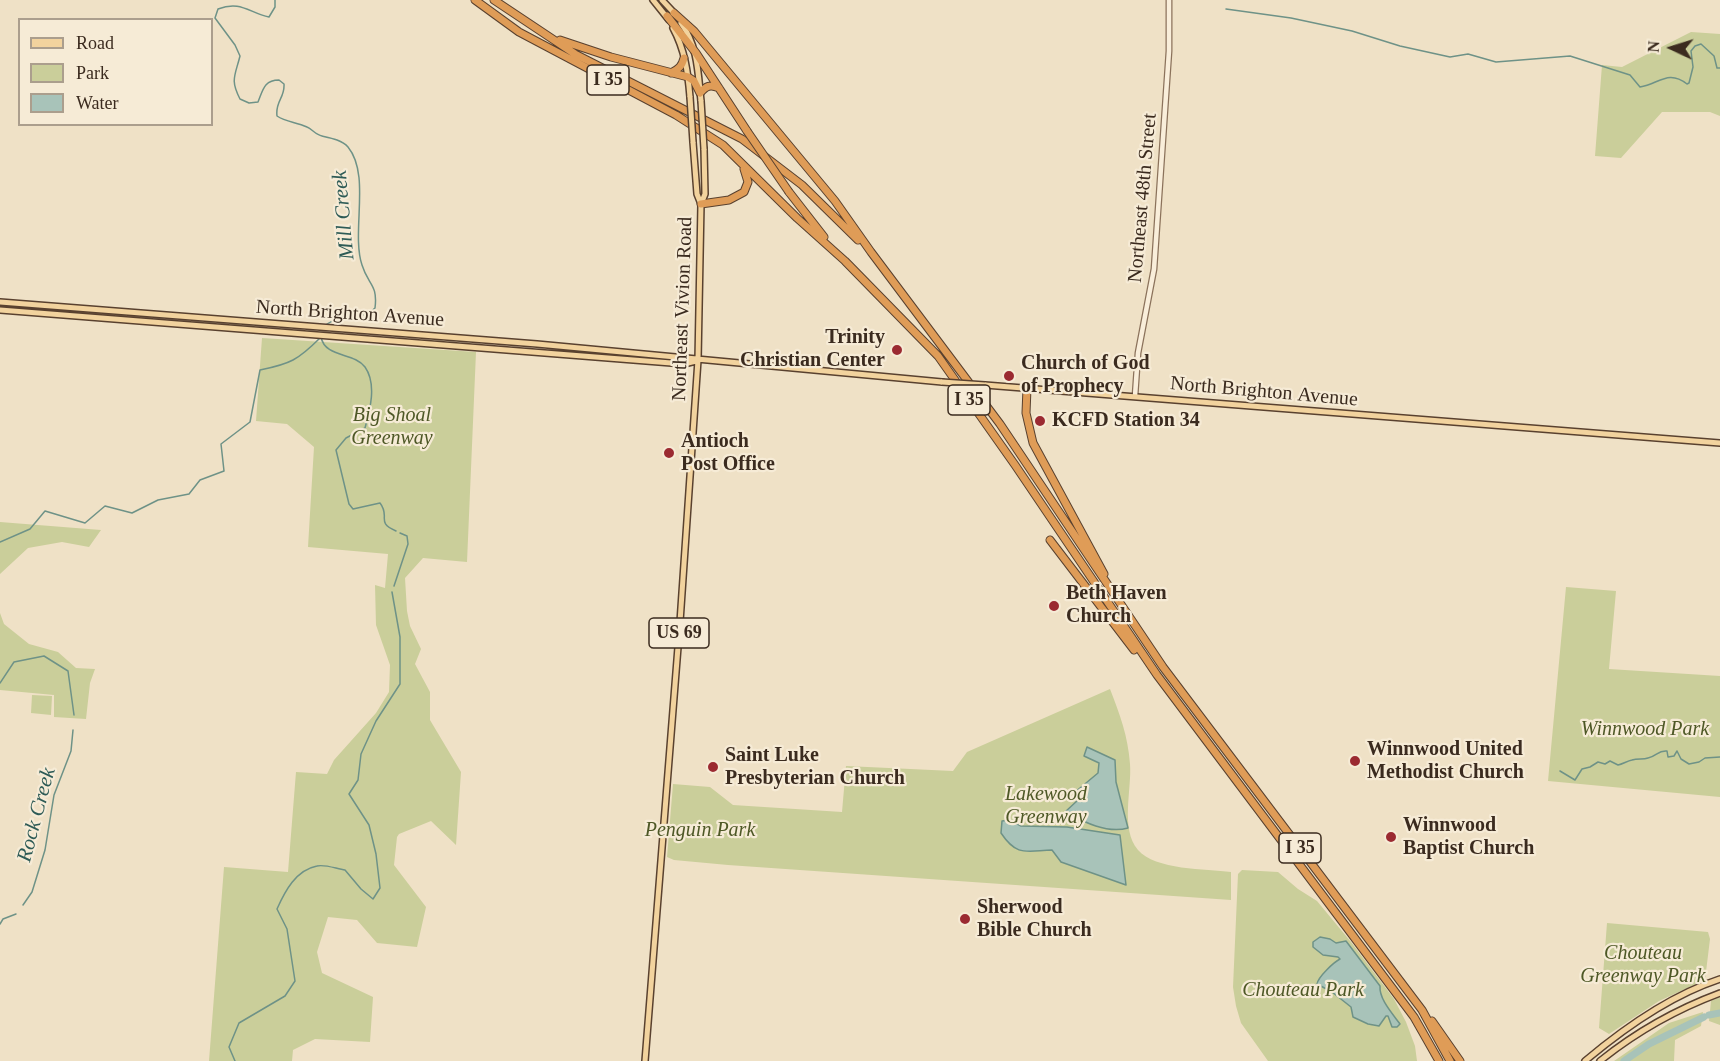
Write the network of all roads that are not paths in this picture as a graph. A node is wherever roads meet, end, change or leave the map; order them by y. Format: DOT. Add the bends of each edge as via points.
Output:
graph roads {
  1 [pos="475,0"];
  2 [pos="494,0"];
  3 [pos="653,0"];
  4 [pos="662,0"];
  5 [pos="1169,0"];
  6 [pos="670,14"];
  7 [pos="542,32"];
  8 [pos="696,53"];
  9 [pos="684,57"];
  10 [pos="671,73"];
  11 [pos="688,77"];
  12 [pos="719,88"];
  13 [pos="700,97"];
  14 [pos="740,162"];
  15 [pos="701,204"];
  16 [pos="871,252"];
  17 [pos="845,261"];
  18 [pos="0,302"];
  19 [pos="0,310"];
  20 [pos="698,360"];
  21 [pos="1027,388"];
  22 [pos="1135,396"];
  23 [pos="1720,443"];
  24 [pos="1050,540"];
  25 [pos="1118,600"];
  26 [pos="1156,675"];
  27 [pos="1720,979"];
  28 [pos="1720,993"];
  29 [pos="1422,1010"];
  30 [pos="1414,1017"];
  31 [pos="1608,1042"];
  32 [pos="1602,1060"];
  33 [pos="645,1061"];
  34 [pos="1433,1061"];
  35 [pos="1439,1061"];
  36 [pos="1450,1061"];
  37 [pos="1460,1061"];
  38 [pos="1584,1061"];
  1 -- 14 [label="highway, I 35" via="519,32 676,115 723,145"];
  2 -- 7 [label="highway, I 35"];
  3 -- 6 [label="main road, Northeast Vivion Road / US 69"];
  4 -- 6 [label="main road, Northeast Vivion Road / US 69"];
  5 -- 22 [label="street, Northeast 48th Street" via="1154,269 1138,353"];
  6 -- 8 [label="highway"];
  6 -- 9 [label="main road, Northeast Vivion Road / US 69"];
  6 -- 16 [label="highway" via="694,31 821,183"];
  7 -- 10 [label="highway" via="575,46"];
  7 -- 16 [label="highway, I 35" via="575,54 742,139 802,185"];
  8 -- 12 [label="highway"];
  8 -- 13 [label="main road, Northeast Vivion Road / US 69"];
  9 -- 10 [label="highway" via="683,64"];
  9 -- 11 [label="main road, Northeast Vivion Road / US 69"];
  10 -- 11 [label="highway"];
  11 -- 13 [label="highway" via="694,81"];
  11 -- 15 [label="main road, Northeast Vivion Road / US 69, bridge"];
  12 -- 13 [label="highway" via="705,87"];
  12 -- 17 [label="highway, bridge" via="812,224"];
  13 -- 15 [label="main road, Northeast Vivion Road / US 69, bridge" via="705,194"];
  14 -- 15 [label="highway" via="748,179 744,192 729,200"];
  14 -- 17 [label="highway, I 35"];
  15 -- 20 [label="main road, Northeast Vivion Road / US 69"];
  16 -- 25 [label="highway, I 35" via="1000,424"];
  17 -- 26 [label="highway, I 35" via="938,356"];
  18 -- 20 [label="main road, North Brighton Avenue"];
  19 -- 20 [label="main road, North Brighton Avenue" via="684,364"];
  20 -- 21 [label="main road, North Brighton Avenue, bridge"];
  20 -- 33 [label="main road, Northeast Vivion Road / US 69"];
  21 -- 22 [label="main road, North Brighton Avenue"];
  21 -- 25 [label="highway" via="1026,413 1033,443"];
  22 -- 23 [label="main road, North Brighton Avenue"];
  24 -- 26 [label="highway"];
  25 -- 29 [label="highway, I 35" via="1163,668"];
  26 -- 30 [label="highway, I 35"];
  27 -- 31 [label="main road" via="1663,1006"];
  28 -- 32 [label="main road" via="1648,1027"];
  29 -- 36 [label="highway, I 35"];
  29 -- 37 [label="highway"];
  30 -- 34 [label="highway"];
  30 -- 35 [label="highway, I 35"];
  31 -- 32 [label="main road"];
  31 -- 38 [label="main road"];
}
